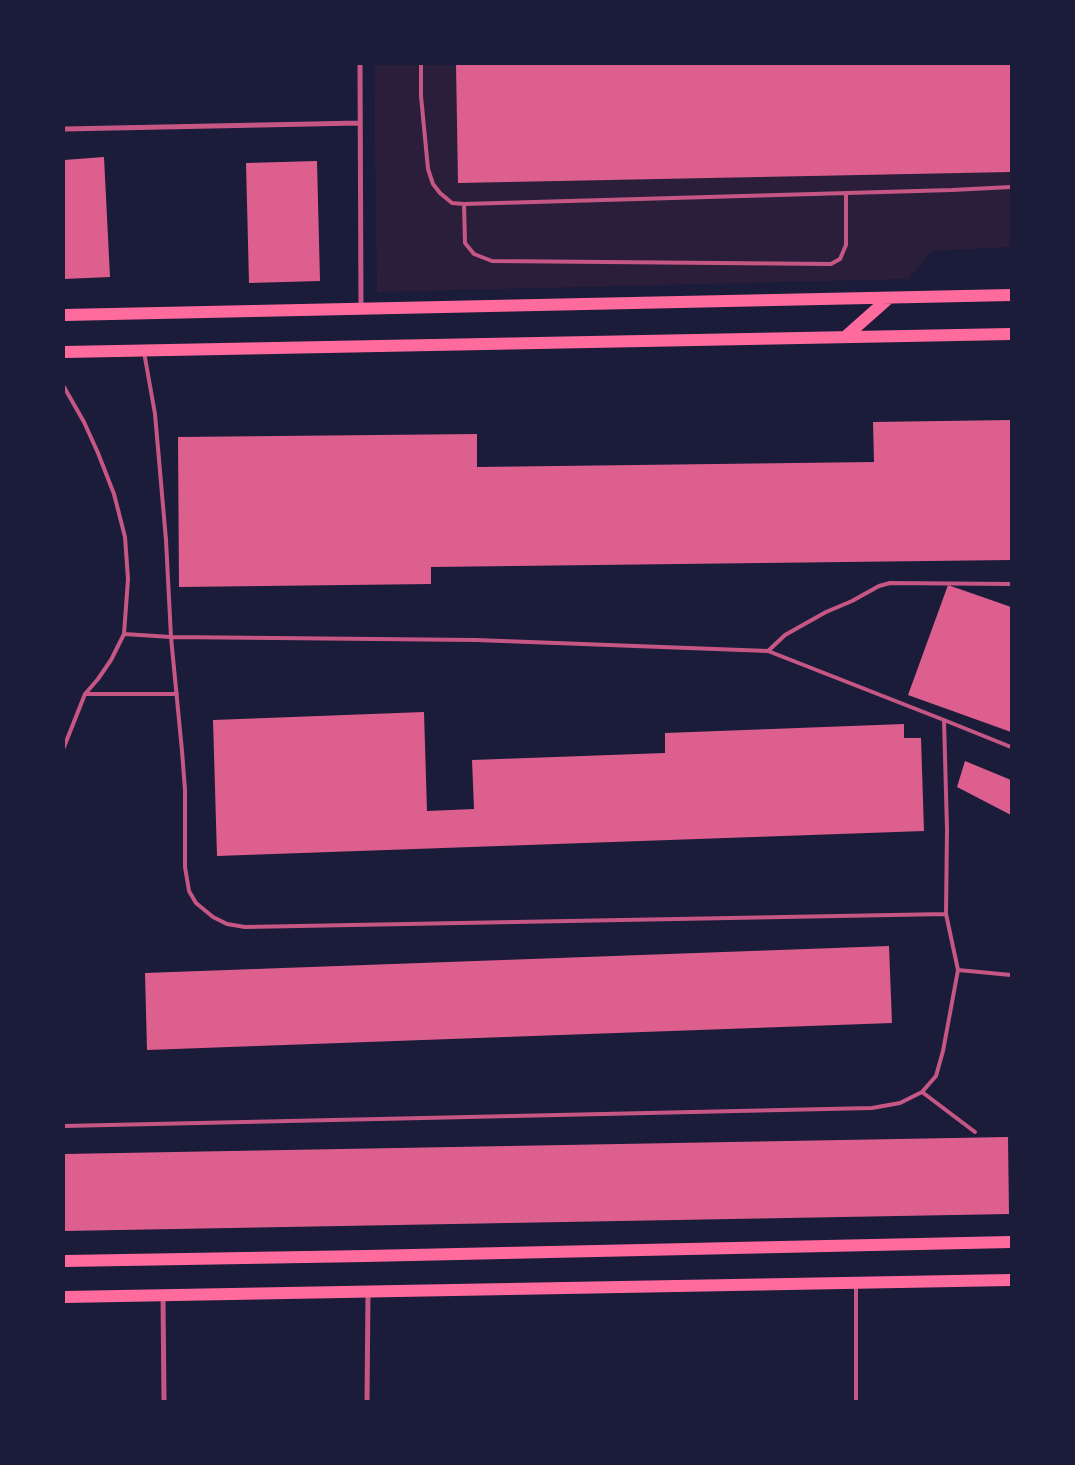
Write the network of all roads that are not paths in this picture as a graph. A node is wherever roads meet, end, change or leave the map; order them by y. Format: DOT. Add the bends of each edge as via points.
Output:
graph roads {
  1 [pos="360,64"];
  2 [pos="421,64"];
  3 [pos="360,123"];
  4 [pos="64,129"];
  5 [pos="1011,187"];
  6 [pos="846,194"];
  7 [pos="464,204"];
  8 [pos="1011,295"];
  9 [pos="889,298"];
  10 [pos="361,309"];
  11 [pos="64,315"];
  12 [pos="1011,334"];
  13 [pos="845,337"];
  14 [pos="144,350"];
  15 [pos="64,352"];
  16 [pos="64,387"];
  17 [pos="1011,584"];
  18 [pos="124,634"];
  19 [pos="171,637"];
  20 [pos="768,651"];
  21 [pos="85,694"];
  22 [pos="177,694"];
  23 [pos="944,720"];
  24 [pos="64,747"];
  25 [pos="1011,748"];
  26 [pos="946,914"];
  27 [pos="958,970"];
  28 [pos="1011,975"];
  29 [pos="922,1092"];
  30 [pos="64,1126"];
  31 [pos="975,1132"];
  32 [pos="1011,1242"];
  33 [pos="64,1261"];
  34 [pos="1011,1280"];
  35 [pos="856,1283"];
  36 [pos="368,1291"];
  37 [pos="163,1295"];
  38 [pos="64,1297"];
  39 [pos="164,1401"];
  40 [pos="368,1401"];
  41 [pos="856,1401"];
  1 -- 3 [label="street"];
  2 -- 7 [label="lane" via="428,169 440,193 452,203"];
  3 -- 4 [label="street"];
  3 -- 10 [label="street"];
  5 -- 6 [label="lane"];
  6 -- 7 [label="lane"];
  6 -- 7 [label="lane" via="846,245 840,259 831,264 492,261 474,254 465,243"];
  8 -- 9 [label="main road"];
  9 -- 10 [label="main road"];
  9 -- 13 [label="main road"];
  10 -- 11 [label="main road"];
  12 -- 13 [label="main road"];
  13 -- 14 [label="main road"];
  14 -- 15 [label="main road"];
  14 -- 19 [label="lane" via="155,414"];
  16 -- 18 [label="lane" via="98,453 114,494 125,537 128,580"];
  17 -- 20 [label="lane" via="884,584 792,631"];
  18 -- 19 [label="lane"];
  18 -- 21 [label="lane" via="111,660"];
  19 -- 20 [label="lane" via="476,640"];
  19 -- 22 [label="lane"];
  20 -- 23 [label="lane"];
  21 -- 22 [label="lane"];
  21 -- 24 [label="lane"];
  22 -- 26 [label="lane" via="185,790 185,867 189,891 196,903 227,924 255,927"];
  23 -- 25 [label="lane"];
  23 -- 26 [label="lane"];
  26 -- 27 [label="lane"];
  27 -- 28 [label="lane"];
  27 -- 29 [label="lane" via="936,1076"];
  29 -- 30 [label="lane" via="900,1103 872,1108"];
  29 -- 31 [label="lane"];
  32 -- 33 [label="main road"];
  34 -- 35 [label="main road"];
  35 -- 36 [label="main road"];
  35 -- 41 [label="lane"];
  36 -- 37 [label="main road"];
  36 -- 40 [label="street"];
  37 -- 38 [label="main road"];
  37 -- 39 [label="street"];
}
